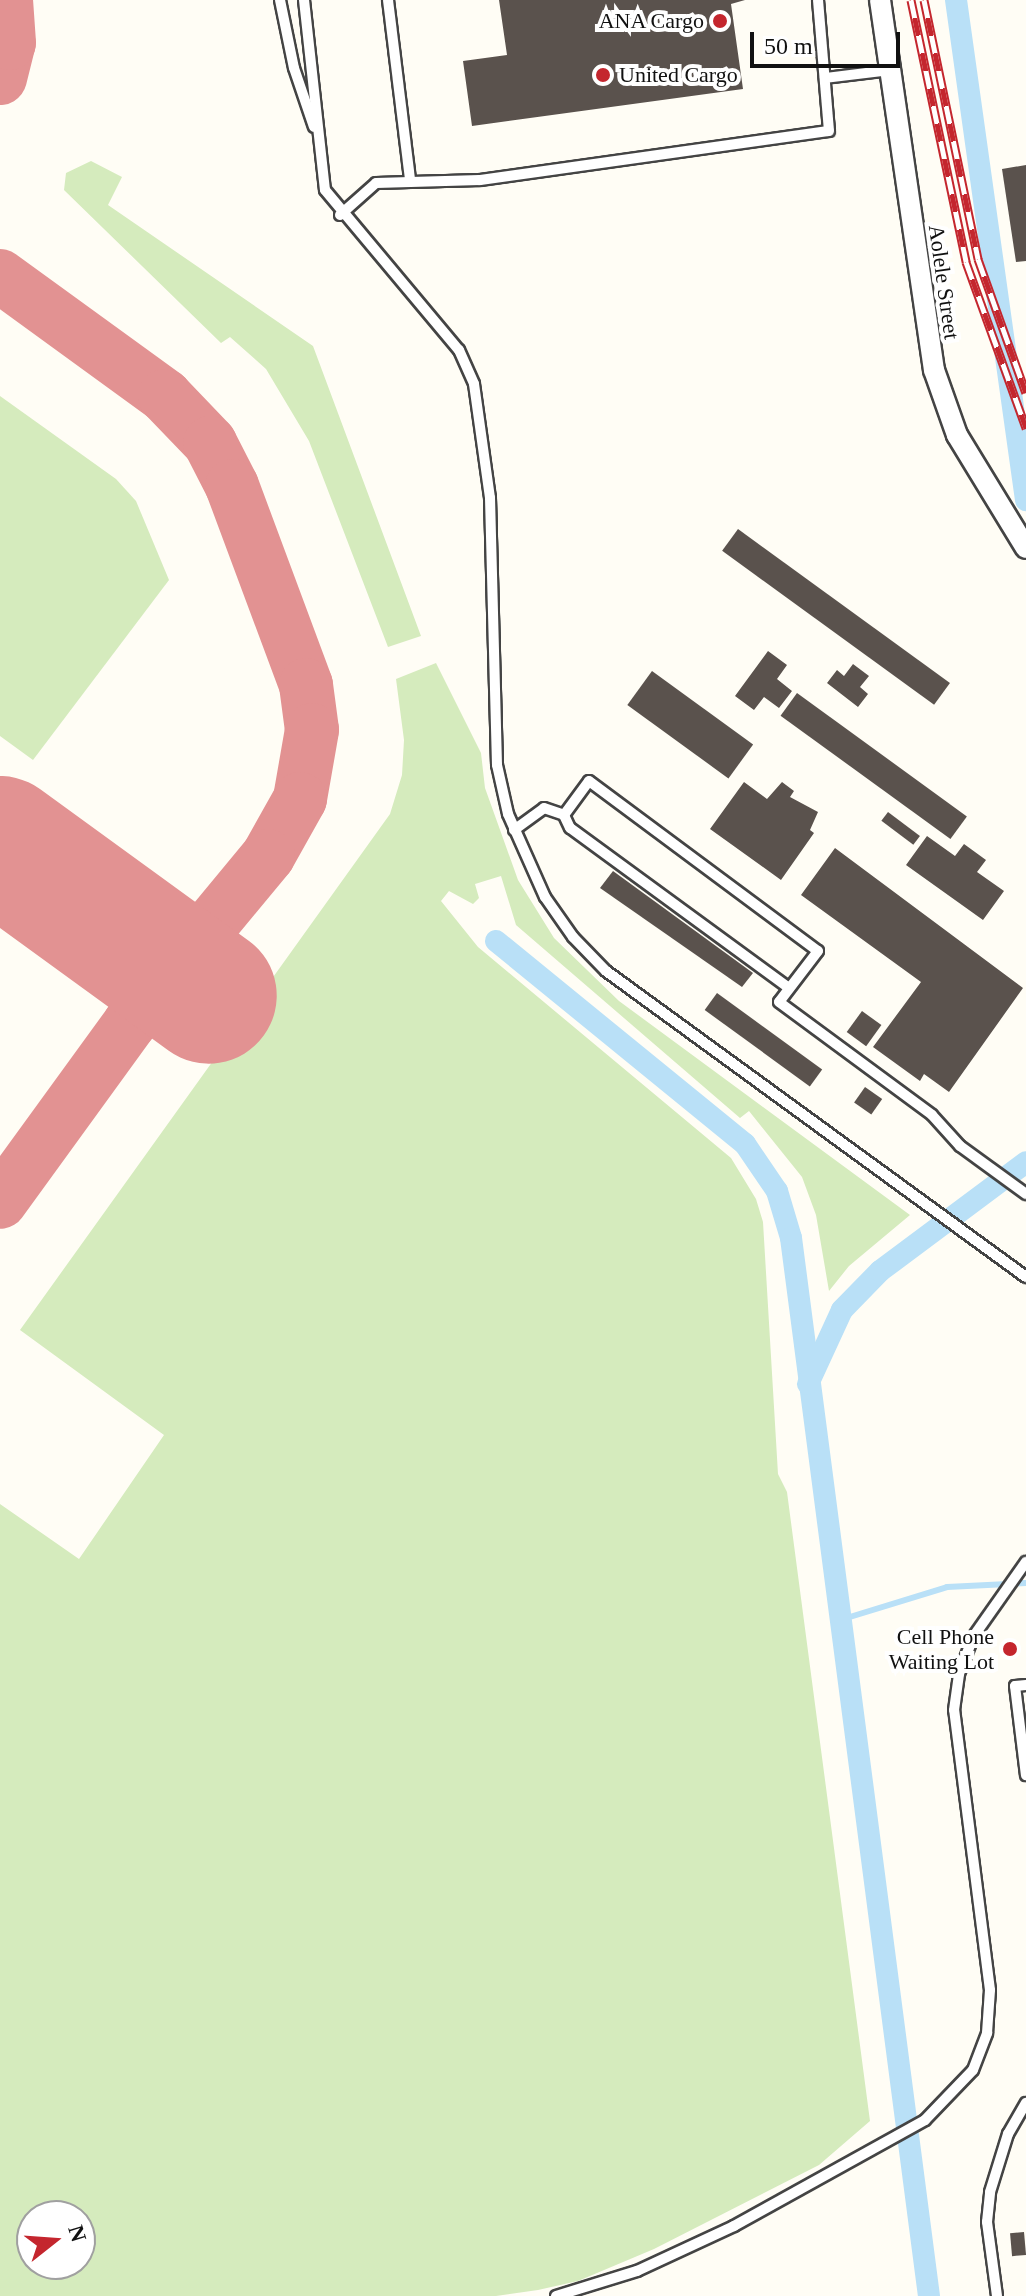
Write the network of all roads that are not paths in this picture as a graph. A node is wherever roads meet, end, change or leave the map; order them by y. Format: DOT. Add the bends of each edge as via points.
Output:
graph roads {
  1 [pos="280,0"];
  2 [pos="304,0"];
  3 [pos="388,0"];
  4 [pos="818,0"];
  5 [pos="880,0"];
  6 [pos="890,70"];
  7 [pos="825,78"];
  8 [pos="317,136"];
  9 [pos="410,178"];
  10 [pos="340,215"];
  11 [pos="1026,548"];
  12 [pos="564,815"];
  13 [pos="514,830"];
  14 [pos="789,988"];
  15 [pos="1022,1192"];
  16 [pos="1026,1277"];
  17 [pos="1022,1567"];
  18 [pos="1026,1685"];
  19 [pos="1026,1775"];
  20 [pos="1026,2103"];
  21 [pos="556,2296"];
  22 [pos="997,2296"];
  1 -- 8 [label="lane" via="294,68"];
  2 -- 8 [label="lane" via="318,101"];
  3 -- 9 [label="lane"];
  4 -- 7 [label="lane"];
  5 -- 6 [label="street, Aolele Street"];
  6 -- 7 [label="lane"];
  6 -- 11 [label="street, Aolele Street" via="934,370 957,435"];
  7 -- 9 [label="lane" via="829,131 480,180"];
  8 -- 10 [label="lane" via="325,190"];
  9 -- 10 [label="lane" via="376,183"];
  10 -- 13 [label="lane" via="459,350 474,384 490,498 497,765"];
  12 -- 13 [label="lane" via="544,808"];
  12 -- 14 [label="lane" via="570,828"];
  12 -- 14 [label="lane" via="589,781 818,951"];
  13 -- 16 [label="lane" via="557,917 606,971"];
  14 -- 15 [label="lane" via="779,1002 932,1115 960,1146"];
  17 -- 21 [label="lane" via="964,1657 954,1710 989,2013 977,2062 948,2101 870,2149 693,2247"];
  18 -- 19 [label="lane" via="1015,1686"];
  20 -- 22 [label="lane" via="1008,2134 990,2192 987,2222"];
}
